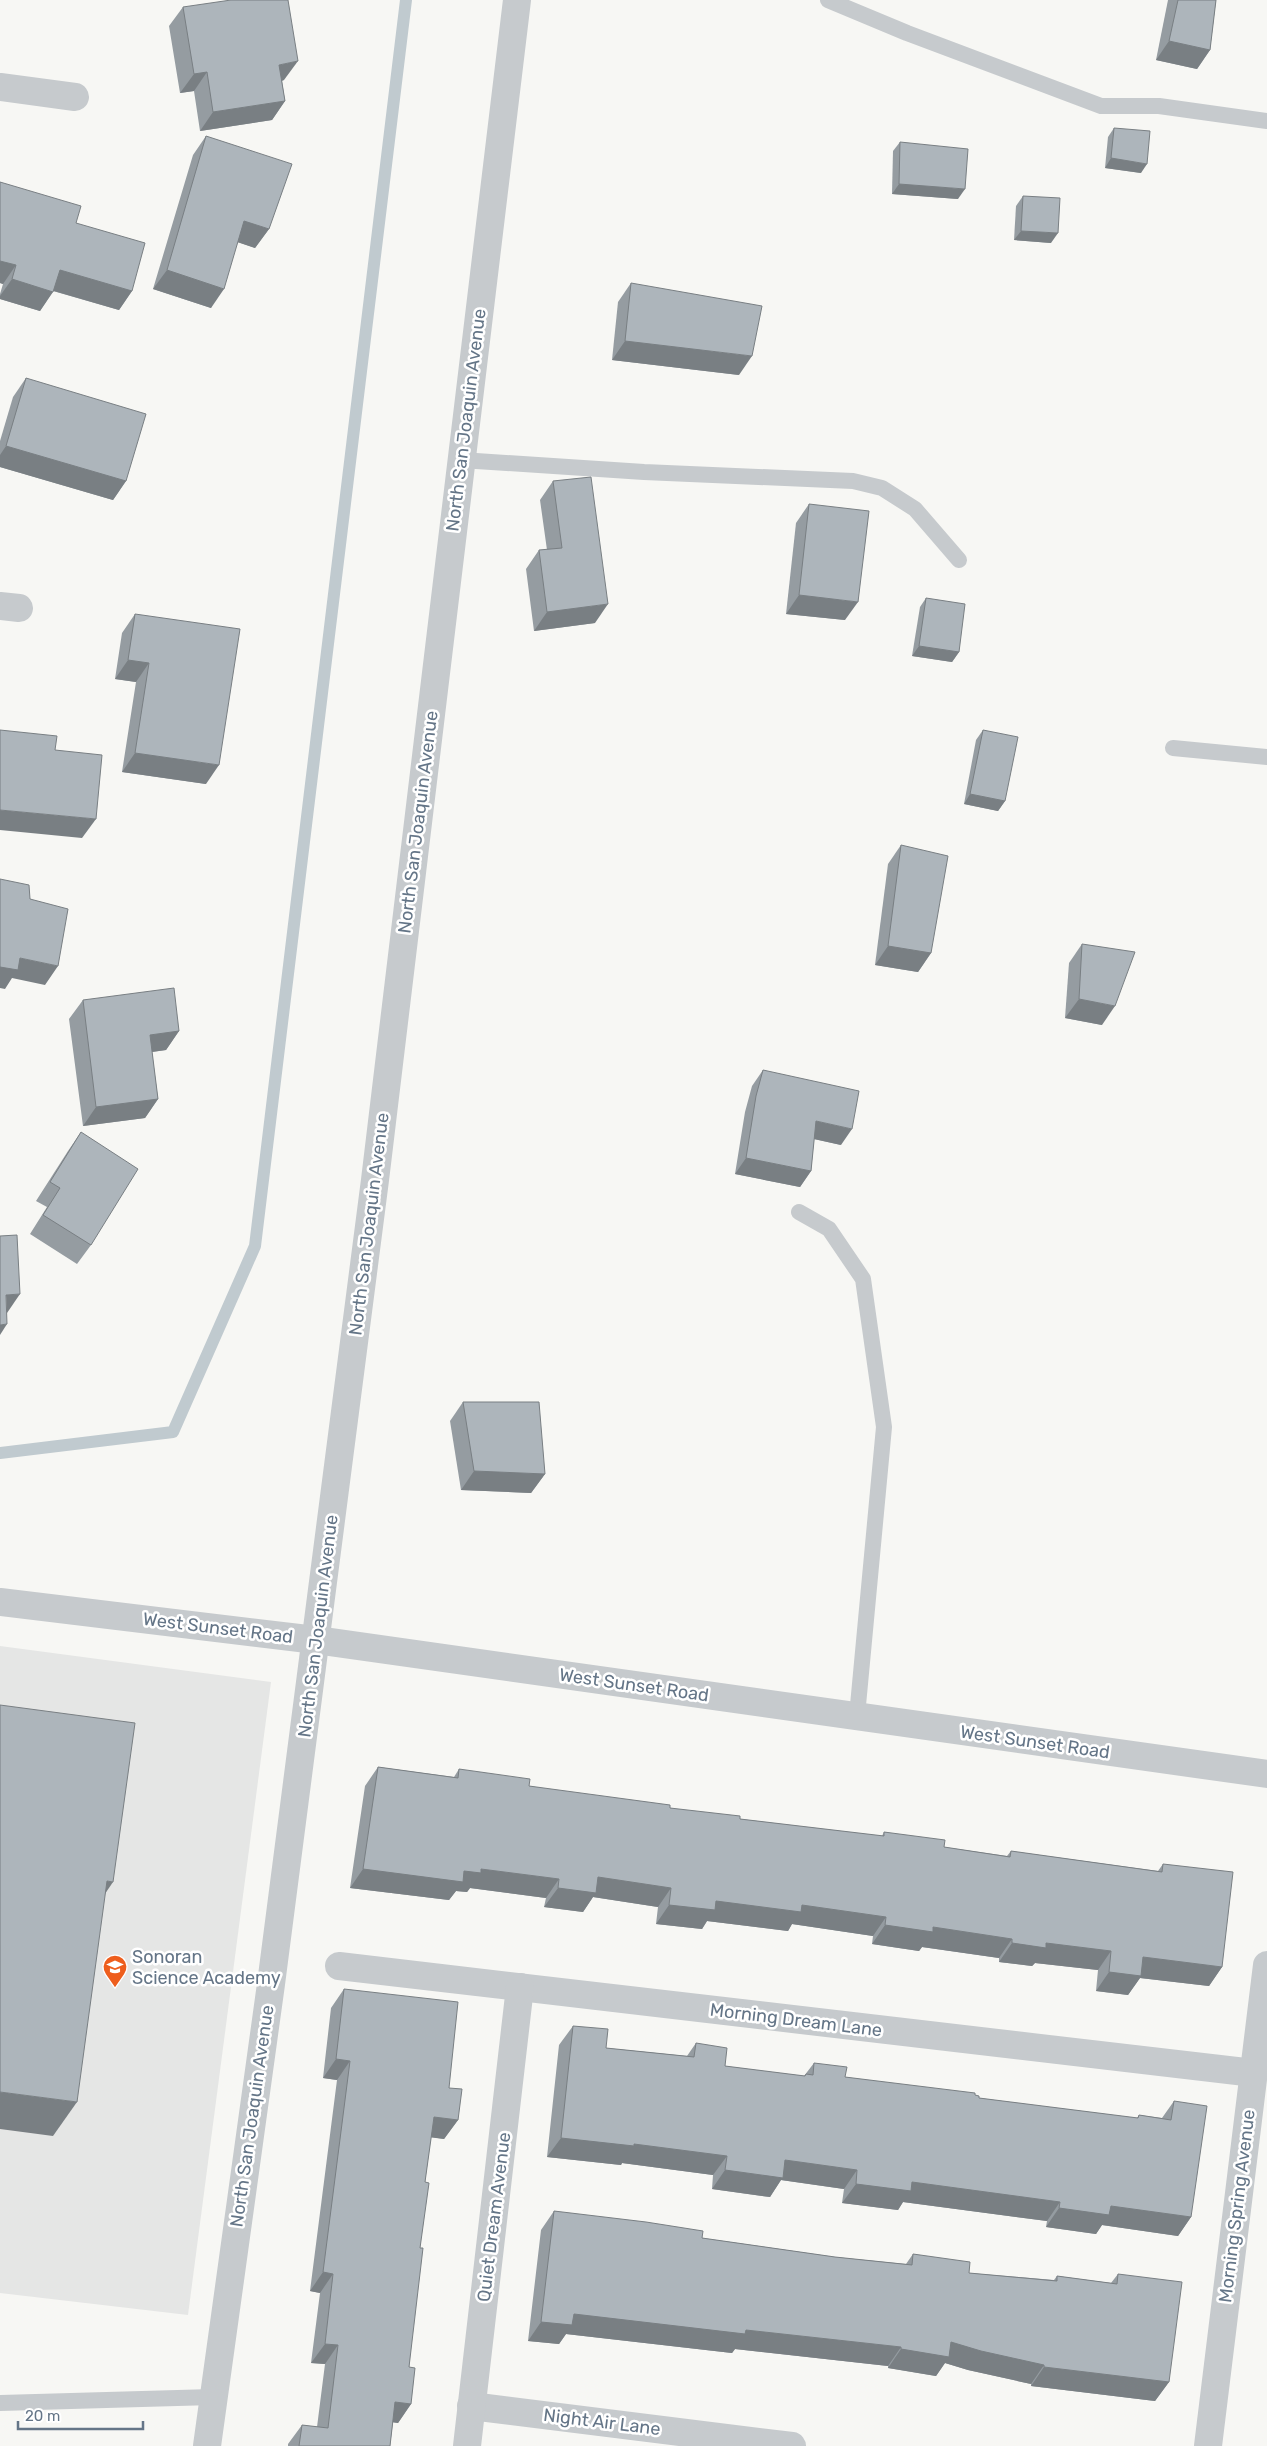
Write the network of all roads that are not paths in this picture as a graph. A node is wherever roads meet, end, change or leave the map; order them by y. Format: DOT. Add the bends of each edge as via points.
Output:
graph roads {
  1 [pos="517,0"];
  2 [pos="828,0"];
  3 [pos="0,87"];
  4 [pos="76,97"];
  5 [pos="1267,121"];
  6 [pos="462,460"];
  7 [pos="959,560"];
  8 [pos="1173,748"];
  9 [pos="1267,758"];
  10 [pos="799,1212"];
  11 [pos="0,1602"];
  12 [pos="316,1640"];
  13 [pos="858,1716"];
  14 [pos="1267,1774"];
  15 [pos="1267,1965"];
  16 [pos="339,1966"];
  17 [pos="520,1987"];
  18 [pos="1254,2073"];
  19 [pos="213,2397"];
  20 [pos="0,2404"];
  21 [pos="471,2406"];
  22 [pos="206,2446"];
  23 [pos="467,2446"];
  24 [pos="792,2446"];
  25 [pos="1208,2446"];
  1 -- 6 [label="street, North San Joaquin Avenue"];
  2 -- 5 [label="lane" via="1101,106 1159,106"];
  3 -- 4 [label="street"];
  6 -- 7 [label="lane" via="854,481 882,488 914,509"];
  6 -- 12 [label="street, North San Joaquin Avenue"];
  8 -- 9 [label="lane"];
  10 -- 13 [label="lane" via="829,1229 863,1279 884,1427"];
  11 -- 12 [label="street, West Sunset Road"];
  12 -- 13 [label="street, West Sunset Road"];
  12 -- 19 [label="street, North San Joaquin Avenue"];
  13 -- 14 [label="street, West Sunset Road"];
  15 -- 18 [label="street, Morning Spring Avenue"];
  16 -- 17 [label="street, Morning Dream Lane"];
  17 -- 18 [label="street, Morning Dream Lane"];
  17 -- 21 [label="street, Quiet Dream Avenue"];
  18 -- 25 [label="street, Morning Spring Avenue"];
  19 -- 20 [label="lane"];
  19 -- 22 [label="street, North San Joaquin Avenue"];
  21 -- 23 [label="street, Quiet Dream Avenue"];
  21 -- 24 [label="street, Night Air Lane"];
}
